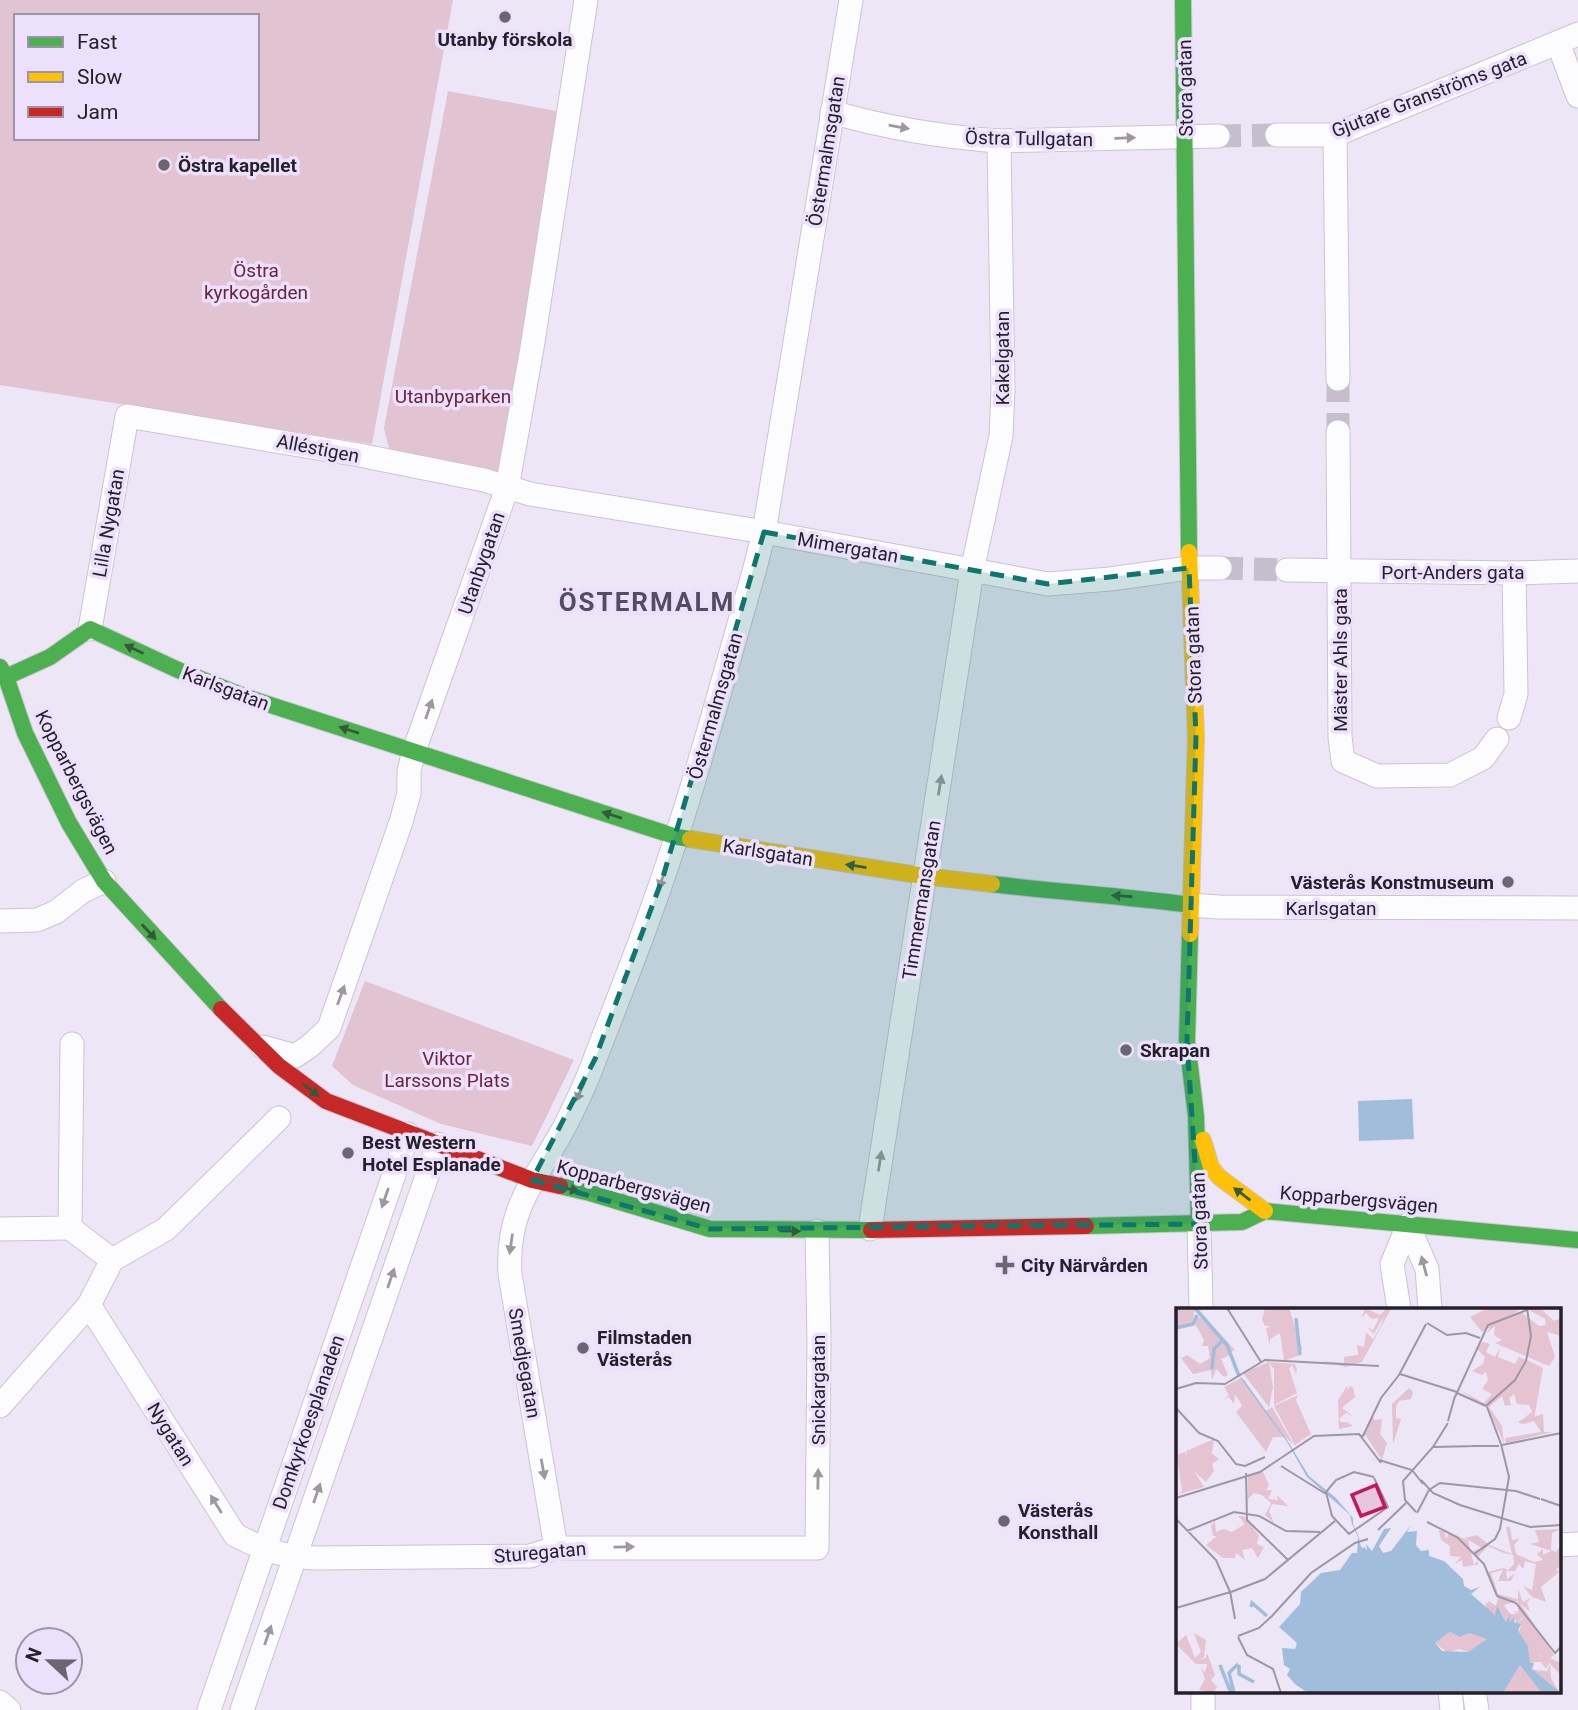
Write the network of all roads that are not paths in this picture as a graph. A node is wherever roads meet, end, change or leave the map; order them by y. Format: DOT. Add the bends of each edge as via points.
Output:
graph roads {
  1 [pos="586,0"];
  2 [pos="851,0"];
  3 [pos="1183,0"];
  4 [pos="1568,38"];
  5 [pos="1578,96"];
  6 [pos="832,112"];
  7 [pos="1277,135"];
  8 [pos="1335,135"];
  9 [pos="1186,136"];
  10 [pos="1218,136"];
  11 [pos="999,141"];
  12 [pos="1338,379"];
  13 [pos="127,416"];
  14 [pos="1338,432"];
  15 [pos="507,488"];
  16 [pos="764,532"];
  17 [pos="1189,568"];
  18 [pos="1220,568"];
  19 [pos="1287,570"];
  20 [pos="972,571"];
  21 [pos="1340,571"];
  22 [pos="1578,571"];
  23 [pos="1514,573"];
  24 [pos="90,629"];
  25 [pos="3,672"];
  26 [pos="1509,718"];
  27 [pos="1497,739"];
  28 [pos="414,751"];
  29 [pos="677,837"];
  30 [pos="924,876"];
  31 [pos="104,881"];
  32 [pos="1190,905"];
  33 [pos="1578,908"];
  34 [pos="0,920"];
  35 [pos="72,1044"];
  36 [pos="258,1045"];
  37 [pos="1196,1116"];
  38 [pos="279,1118"];
  39 [pos="408,1134"];
  40 [pos="438,1144"];
  41 [pos="532,1180"];
  42 [pos="1265,1212"];
  43 [pos="1199,1224"];
  44 [pos="1408,1225"];
  45 [pos="70,1228"];
  46 [pos="0,1229"];
  47 [pos="870,1229"];
  48 [pos="817,1231"];
  49 [pos="1578,1240"];
  50 [pos="112,1260"];
  51 [pos="89,1305"];
  52 [pos="1201,1308"];
  53 [pos="1398,1308"];
  54 [pos="1430,1308"];
  55 [pos="0,1406"];
  56 [pos="1578,1544"];
  57 [pos="1560,1545"];
  58 [pos="556,1548"];
  59 [pos="817,1548"];
  60 [pos="263,1550"];
  61 [pos="295,1558"];
  62 [pos="1203,1692"];
  63 [pos="1450,1692"];
  64 [pos="1475,1692"];
  65 [pos="0,1702"];
  66 [pos="9,1710"];
  67 [pos="208,1710"];
  68 [pos="242,1710"];
  69 [pos="1203,1710"];
  70 [pos="1452,1710"];
  71 [pos="1477,1710"];
  1 -- 15 [label="street, Utanbygatan"];
  2 -- 6 [label="street, Östermalmsgatan"];
  3 -- 9 [label="street, Stora gatan"];
  4 -- 5 [label="street"];
  4 -- 8 [label="street, Gjutare Granströms gata"];
  6 -- 11 [label="street, Östra Tullgatan, one-way"];
  6 -- 16 [label="street, Östermalmsgatan"];
  7 -- 8 [label="street, Gjutare Granströms gata"];
  8 -- 12 [label="street"];
  9 -- 10 [label="street"];
  11 -- 9 [label="street, Östra Tullgatan, one-way"];
  9 -- 17 [label="street, Stora gatan"];
  11 -- 20 [label="street, Kakelgatan" via="1001,436"];
  13 -- 15 [label="street, Alléstigen" via="359,455"];
  13 -- 24 [label="street, Lilla Nygatan"];
  14 -- 21 [label="street, Mäster Ahls gata"];
  15 -- 16 [label="street, Mimergatan"];
  28 -- 15 [label="street, Utanbygatan, one-way"];
  16 -- 20 [label="street, Mimergatan"];
  16 -- 29 [label="street, Östermalmsgatan"];
  17 -- 18 [label="street"];
  17 -- 20 [label="street, Mimergatan" via="1069,584"];
  17 -- 32 [label="street, Stora gatan" via="1196,737"];
  19 -- 21 [label="street, Port-Anders gata"];
  30 -- 20 [label="street, Timmermansgatan, one-way"];
  21 -- 23 [label="street, Port-Anders gata"];
  21 -- 27 [label="street, Mäster Ahls gata" via="1343,761 1377,776 1450,775 1483,758"];
  22 -- 23 [label="street, Port-Anders gata"];
  23 -- 26 [label="street" via="1516,694"];
  24 -- 25 [label="street" via="68,648 34,666"];
  28 -- 24 [label="street, Karlsgatan, one-way" via="246,697"];
  25 -- 31 [label="street, Kopparbergsvägen" via="25,733 69,823"];
  29 -- 28 [label="street, Karlsgatan, one-way"];
  36 -- 28 [label="street, Utanbygatan, one-way" via="295,1056 329,1028 401,822"];
  30 -- 29 [label="street, Karlsgatan, one-way"];
  29 -- 41 [label="street, Östermalmsgatan, one-way" via="595,1059"];
  32 -- 30 [label="street, Karlsgatan, one-way"];
  47 -- 30 [label="street, Timmermansgatan, one-way"];
  31 -- 34 [label="street" via="37,920"];
  31 -- 36 [label="street, Kopparbergsvägen, one-way"];
  32 -- 33 [label="street, Karlsgatan"];
  32 -- 37 [label="street, Stora gatan" via="1186,1041"];
  35 -- 45 [label="street"];
  36 -- 39 [label="street, Kopparbergsvägen, one-way" via="326,1101"];
  42 -- 37 [label="street, one-way" via="1211,1167"];
  37 -- 43 [label="street, Stora gatan"];
  38 -- 50 [label="street" via="166,1229"];
  39 -- 40 [label="street, Kopparbergsvägen"];
  39 -- 60 [label="street, Domkyrkoesplanaden, one-way"];
  40 -- 41 [label="street, Kopparbergsvägen"];
  61 -- 40 [label="street, Domkyrkoesplanaden, one-way"];
  41 -- 48 [label="street, Kopparbergsvägen, one-way" via="710,1229"];
  41 -- 58 [label="street, Smedjegatan, one-way" via="520,1202 512,1234 510,1274"];
  42 -- 43 [label="street, Kopparbergsvägen" via="1241,1222"];
  42 -- 44 [label="street, Kopparbergsvägen"];
  43 -- 47 [label="street, Kopparbergsvägen"];
  43 -- 52 [label="street, Stora gatan"];
  44 -- 49 [label="street, Kopparbergsvägen"];
  44 -- 53 [label="street" via="1392,1264"];
  54 -- 44 [label="street, one-way" via="1427,1269"];
  45 -- 46 [label="street"];
  45 -- 50 [label="street"];
  47 -- 48 [label="street, Kopparbergsvägen"];
  59 -- 48 [label="street, Snickargatan, one-way"];
  50 -- 51 [label="street"];
  51 -- 55 [label="street"];
  60 -- 51 [label="street, Nygatan, one-way" via="235,1535"];
  56 -- 57 [label="street"];
  58 -- 59 [label="street, Sturegatan, one-way"];
  58 -- 61 [label="street, Sturegatan" via="530,1556"];
  60 -- 61 [label="street, Sturegatan"];
  60 -- 67 [label="street, Domkyrkoesplanaden"];
  68 -- 61 [label="street, Domkyrkoesplanaden, one-way"];
  62 -- 69 [label="street"];
  63 -- 70 [label="street"];
  64 -- 71 [label="street"];
  65 -- 66 [label="street"];
}
